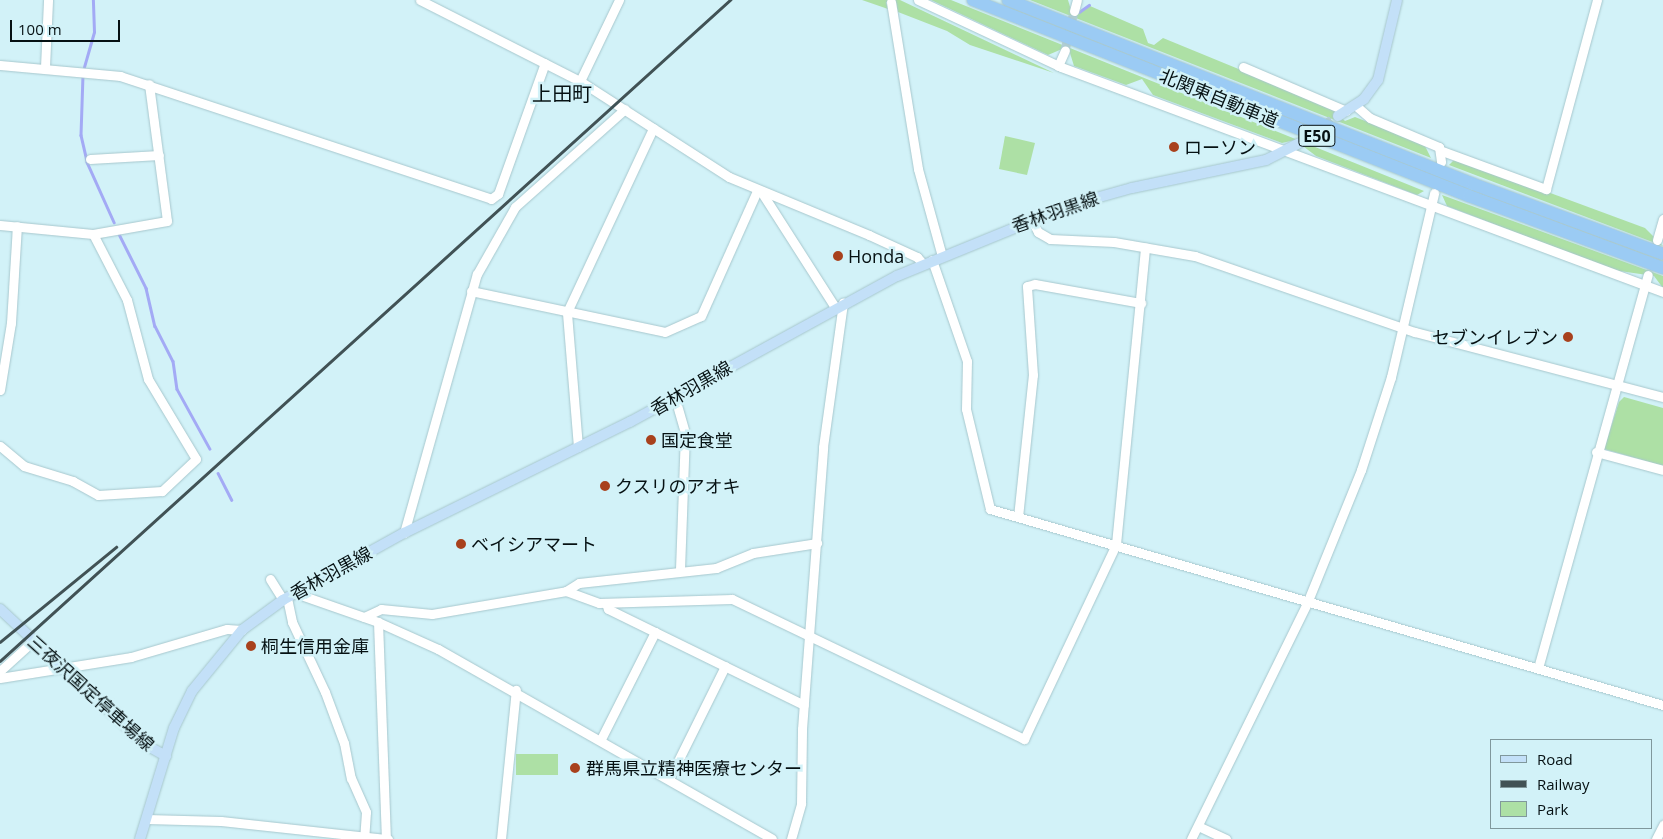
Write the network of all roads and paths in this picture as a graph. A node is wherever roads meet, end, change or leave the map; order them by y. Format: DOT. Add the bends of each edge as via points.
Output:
graph roads {
  1 [pos="48,0"];
  2 [pos="420,0"];
  3 [pos="619,0"];
  4 [pos="918,0"];
  5 [pos="973,0"];
  6 [pos="1008,0"];
  7 [pos="1077,0"];
  8 [pos="1396,0"];
  9 [pos="1597,0"];
  10 [pos="891,2"];
  11 [pos="1074,11"];
  12 [pos="1065,50"];
  13 [pos="545,63"];
  14 [pos="0,66"];
  15 [pos="1058,66"];
  16 [pos="45,67"];
  17 [pos="1243,67"];
  18 [pos="580,81"];
  19 [pos="149,84"];
  20 [pos="625,109"];
  21 [pos="1346,111"];
  22 [pos="653,128"];
  23 [pos="1299,143"];
  24 [pos="1287,150"];
  25 [pos="1442,151"];
  26 [pos="158,155"];
  27 [pos="90,159"];
  28 [pos="1441,162"];
  29 [pos="759,192"];
  30 [pos="1434,193"];
  31 [pos="1430,208"];
  32 [pos="1031,219"];
  33 [pos="0,225"];
  34 [pos="1662,225"];
  35 [pos="17,226"];
  36 [pos="93,234"];
  37 [pos="1657,240"];
  38 [pos="1145,247"];
  39 [pos="1663,254"];
  40 [pos="932,260"];
  41 [pos="1663,268"];
  42 [pos="1648,275"];
  43 [pos="1646,285"];
  44 [pos="472,291"];
  45 [pos="1663,292"];
  46 [pos="1141,303"];
  47 [pos="839,304"];
  48 [pos="567,312"];
  49 [pos="1403,329"];
  50 [pos="1620,385"];
  51 [pos="0,390"];
  52 [pos="1663,397"];
  53 [pos="675,398"];
  54 [pos="0,446"];
  55 [pos="578,447"];
  56 [pos="1596,452"];
  57 [pos="1663,470"];
  58 [pos="1018,517"];
  59 [pos="404,533"];
  60 [pos="817,543"];
  61 [pos="1116,544"];
  62 [pos="680,572"];
  63 [pos="270,579"];
  64 [pos="566,591"];
  65 [pos="288,597"];
  66 [pos="606,603"];
  67 [pos="1307,603"];
  68 [pos="0,609"];
  69 [pos="364,617"];
  70 [pos="378,622"];
  71 [pos="242,630"];
  72 [pos="655,632"];
  73 [pos="809,636"];
  74 [pos="33,642"];
  75 [pos="724,666"];
  76 [pos="1538,668"];
  77 [pos="63,669"];
  78 [pos="0,671"];
  79 [pos="0,678"];
  80 [pos="516,690"];
  81 [pos="804,705"];
  82 [pos="1663,705"];
  83 [pos="601,740"];
  84 [pos="166,756"];
  85 [pos="669,779"];
  86 [pos="146,819"];
  87 [pos="1663,825"];
  88 [pos="1198,826"];
  89 [pos="303,836"];
  90 [pos="364,838"];
  91 [pos="140,839"];
  92 [pos="387,839"];
  93 [pos="502,839"];
  94 [pos="772,839"];
  95 [pos="790,839"];
  96 [pos="1191,839"];
  97 [pos="1226,839"];
  98 [pos="1656,839"];
  1 -- 16 [label="street"];
  2 -- 13 [label="street"];
  3 -- 18 [label="street"];
  4 -- 15 [label="street"];
  5 -- 41 [label="highway, 北関東自動車道 / E50" via="1460,192"];
  6 -- 39 [label="highway, 北関東自動車道 / E50" via="1473,184"];
  7 -- 11 [label="street"];
  8 -- 21 [label="main road" via="1378,80"];
  9 -- 25 [label="street" via="1546,189"];
  10 -- 40 [label="street"];
  12 -- 15 [label="street"];
  13 -- 18 [label="street"];
  13 -- 19 [label="street" via="498,194 491,199"];
  14 -- 16 [label="street"];
  15 -- 24 [label="street"];
  16 -- 19 [label="street" via="103,73"];
  17 -- 21 [label="street"];
  18 -- 20 [label="street"];
  19 -- 26 [label="street"];
  20 -- 22 [label="street"];
  20 -- 44 [label="street" via="515,207"];
  21 -- 25 [label="street" via="1366,116"];
  22 -- 29 [label="street" via="716,170"];
  22 -- 48 [label="street"];
  23 -- 24 [label="main road, 香林羽黒線"];
  24 -- 31 [label="street"];
  24 -- 32 [label="main road, 香林羽黒線" via="1266,160 1132,188"];
  25 -- 28 [label="street"];
  26 -- 27 [label="street"];
  26 -- 36 [label="street" via="168,221"];
  29 -- 40 [label="street" via="917,257"];
  29 -- 47 [label="street"];
  29 -- 48 [label="street" via="701,316 664,332"];
  30 -- 31 [label="street"];
  31 -- 43 [label="street"];
  31 -- 49 [label="street"];
  32 -- 38 [label="street" via="1038,232 1050,239"];
  32 -- 40 [label="main road, 香林羽黒線"];
  33 -- 35 [label="street"];
  34 -- 37 [label="street"];
  35 -- 36 [label="street"];
  35 -- 51 [label="street" via="11,323"];
  36 -- 54 [label="street" via="127,300 148,379 196,460 162,491 98,495 73,481 24,466"];
  38 -- 46 [label="street"];
  38 -- 49 [label="street" via="1231,266"];
  40 -- 47 [label="main road, 香林羽黒線"];
  40 -- 58 [label="street" via="967,361 966,409 988,505"];
  42 -- 43 [label="street"];
  43 -- 45 [label="street"];
  43 -- 50 [label="street"];
  44 -- 48 [label="street"];
  44 -- 59 [label="street"];
  46 -- 58 [label="street" via="1031,284 1027,286 1033,375"];
  46 -- 61 [label="street"];
  47 -- 53 [label="main road, 香林羽黒線"];
  47 -- 60 [label="street" via="823,447"];
  48 -- 55 [label="street"];
  49 -- 50 [label="street"];
  49 -- 67 [label="street" via="1372,440"];
  50 -- 52 [label="street"];
  50 -- 56 [label="street"];
  53 -- 55 [label="main road, 香林羽黒線"];
  53 -- 62 [label="street" via="685,433"];
  55 -- 59 [label="main road, 香林羽黒線"];
  56 -- 57 [label="street"];
  56 -- 76 [label="street"];
  58 -- 61 [label="street"];
  59 -- 65 [label="main road, 香林羽黒線"];
  60 -- 62 [label="street" via="753,553 716,568"];
  60 -- 73 [label="street"];
  61 -- 67 [label="street"];
  61 -- 73 [label="street" via="1024,739"];
  62 -- 64 [label="street" via="579,583"];
  63 -- 65 [label="street"];
  64 -- 66 [label="street"];
  64 -- 69 [label="street" via="426,614 380,609"];
  65 -- 69 [label="street"];
  65 -- 71 [label="main road, 香林羽黒線"];
  65 -- 90 [label="street" via="294,626 325,692 344,743 351,778 366,812"];
  66 -- 72 [label="street" via="608,609"];
  66 -- 73 [label="street" via="727,598"];
  67 -- 76 [label="street"];
  67 -- 88 [label="street"];
  68 -- 74 [label="main road, 三夜沢国定停車場線"];
  69 -- 70 [label="street"];
  70 -- 80 [label="street"];
  70 -- 92 [label="street"];
  71 -- 77 [label="street" via="228,629 150,653"];
  71 -- 84 [label="main road, 香林羽黒線" via="192,690"];
  72 -- 75 [label="street"];
  72 -- 83 [label="street"];
  73 -- 81 [label="street"];
  74 -- 77 [label="main road, 三夜沢国定停車場線"];
  74 -- 78 [label="street"];
  75 -- 81 [label="street"];
  75 -- 85 [label="street"];
  76 -- 82 [label="street"];
  77 -- 79 [label="street"];
  77 -- 84 [label="main road, 三夜沢国定停車場線" via="146,745"];
  80 -- 83 [label="street"];
  80 -- 93 [label="street"];
  81 -- 95 [label="street" via="801,803"];
  83 -- 85 [label="street"];
  84 -- 86 [label="main road, 三夜沢国定停車場線"];
  85 -- 94 [label="street"];
  86 -- 89 [label="street" via="220,821"];
  86 -- 91 [label="main road, 三夜沢国定停車場線"];
  87 -- 98 [label="street"];
  88 -- 96 [label="street"];
  88 -- 97 [label="street"];
  89 -- 90 [label="street"];
  90 -- 92 [label="street"];
}
